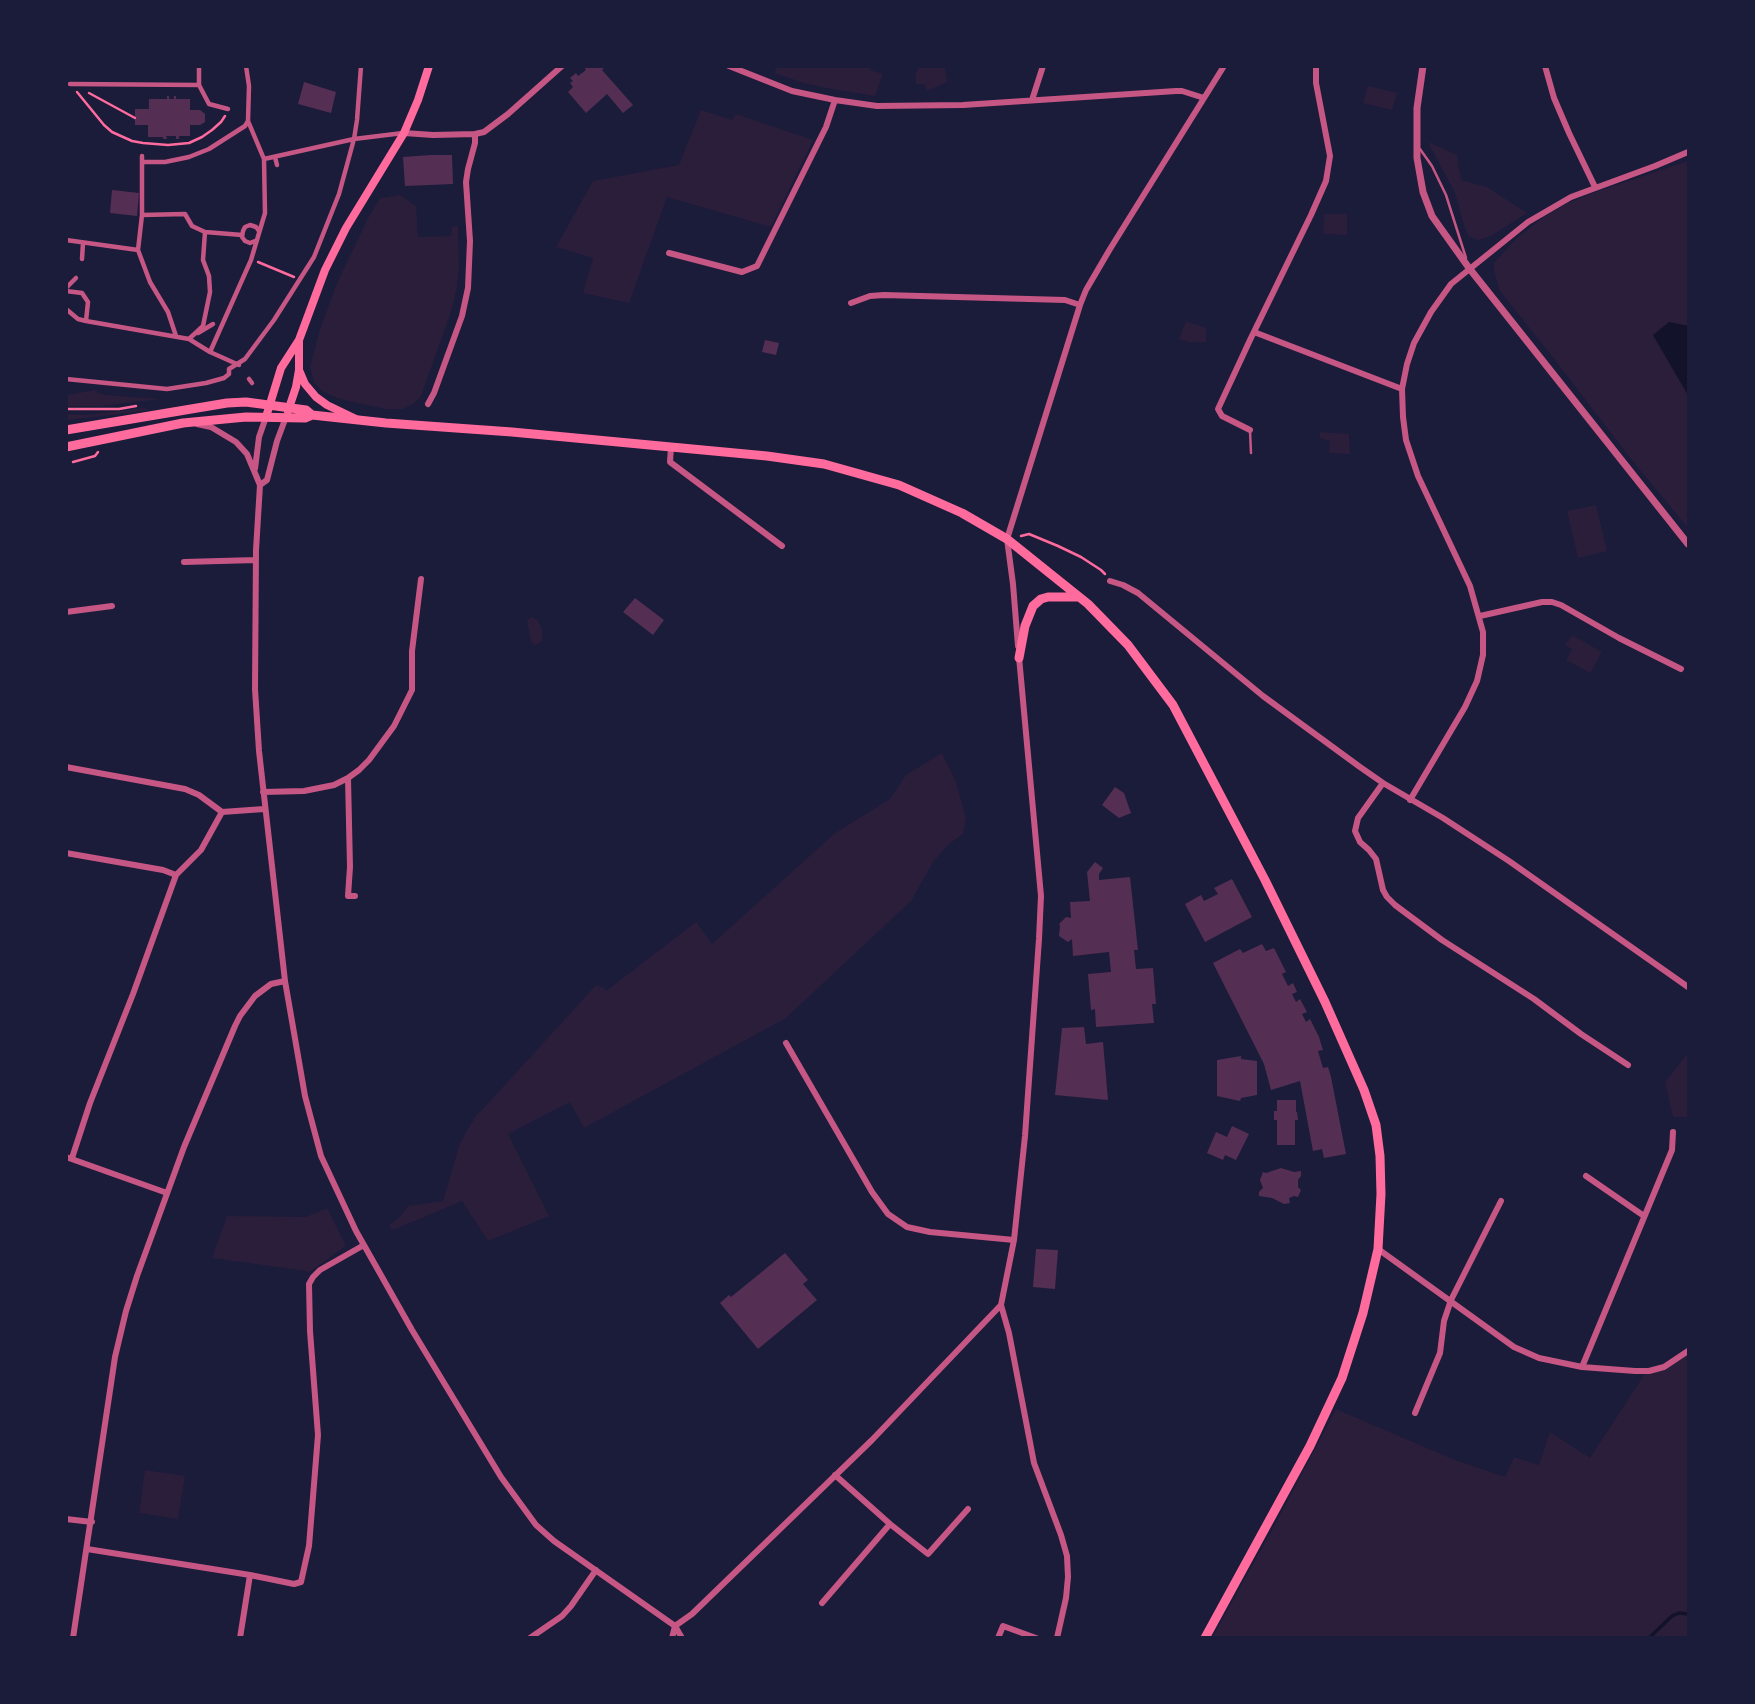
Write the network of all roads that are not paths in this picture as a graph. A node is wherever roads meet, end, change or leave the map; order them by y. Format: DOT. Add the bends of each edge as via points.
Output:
graph roads {
  1 [pos="199,66"];
  2 [pos="246,66"];
  3 [pos="361,66"];
  4 [pos="429,66"];
  5 [pos="562,66"];
  6 [pos="729,66"];
  7 [pos="1043,66"];
  8 [pos="1224,66"];
  9 [pos="1316,66"];
  10 [pos="1423,66"];
  11 [pos="1545,66"];
  12 [pos="70,84"];
  13 [pos="199,85"];
  14 [pos="1204,98"];
  15 [pos="835,100"];
  16 [pos="1032,100"];
  17 [pos="228,109"];
  18 [pos="248,121"];
  19 [pos="404,133"];
  20 [pos="475,134"];
  21 [pos="354,139"];
  22 [pos="1416,143"];
  23 [pos="1689,152"];
  24 [pos="275,157"];
  25 [pos="264,159"];
  26 [pos="277,165"];
  27 [pos="1594,187"];
  28 [pos="142,215"];
  29 [pos="205,232"];
  30 [pos="260,233"];
  31 [pos="242,235"];
  32 [pos="66,240"];
  33 [pos="256,241"];
  34 [pos="83,243"];
  35 [pos="138,250"];
  36 [pos="669,253"];
  37 [pos="82,259"];
  38 [pos="1469,268"];
  39 [pos="76,278"];
  40 [pos="66,289"];
  41 [pos="851,303"];
  42 [pos="1080,304"];
  43 [pos="66,309"];
  44 [pos="86,321"];
  45 [pos="213,324"];
  46 [pos="1254,332"];
  47 [pos="176,335"];
  48 [pos="189,339"];
  49 [pos="299,340"];
  50 [pos="211,352"];
  51 [pos="299,370"];
  52 [pos="245,373"];
  53 [pos="66,379"];
  54 [pos="1402,389"];
  55 [pos="428,404"];
  56 [pos="270,405"];
  57 [pos="287,413"];
  58 [pos="266,417"];
  59 [pos="359,420"];
  60 [pos="183,423"];
  61 [pos="66,430"];
  62 [pos="1250,430"];
  63 [pos="66,447"];
  64 [pos="671,447"];
  65 [pos="1251,453"];
  66 [pos="255,475"];
  67 [pos="260,485"];
  68 [pos="1007,539"];
  69 [pos="1689,544"];
  70 [pos="782,546"];
  71 [pos="256,560"];
  72 [pos="184,562"];
  73 [pos="421,579"];
  74 [pos="1110,581"];
  75 [pos="1079,597"];
  76 [pos="112,606"];
  77 [pos="66,612"];
  78 [pos="1480,616"];
  79 [pos="1019,658"];
  80 [pos="1681,669"];
  81 [pos="66,767"];
  82 [pos="348,778"];
  83 [pos="1382,783"];
  84 [pos="263,792"];
  85 [pos="1410,800"];
  86 [pos="264,809"];
  87 [pos="222,812"];
  88 [pos="66,853"];
  89 [pos="176,875"];
  90 [pos="355,896"];
  91 [pos="285,981"];
  92 [pos="1689,988"];
  93 [pos="786,1043"];
  94 [pos="1628,1065"];
  95 [pos="1673,1132"];
  96 [pos="69,1157"];
  97 [pos="1586,1176"];
  98 [pos="167,1193"];
  99 [pos="1501,1201"];
  100 [pos="1644,1216"];
  101 [pos="1014,1240"];
  102 [pos="364,1245"];
  103 [pos="1378,1249"];
  104 [pos="1451,1300"];
  105 [pos="1000,1305"];
  106 [pos="1689,1351"];
  107 [pos="1582,1367"];
  108 [pos="1415,1413"];
  109 [pos="835,1475"];
  110 [pos="968,1509"];
  111 [pos="66,1519"];
  112 [pos="92,1522"];
  113 [pos="890,1524"];
  114 [pos="87,1549"];
  115 [pos="596,1570"];
  116 [pos="250,1575"];
  117 [pos="822,1603"];
  118 [pos="675,1626"];
  119 [pos="73,1637"];
  120 [pos="240,1637"];
  121 [pos="530,1637"];
  122 [pos="672,1637"];
  123 [pos="682,1637"];
  124 [pos="998,1637"];
  125 [pos="1036,1637"];
  126 [pos="1057,1637"];
  127 [pos="1205,1637"];
  1 -- 13 [label="street"];
  2 -- 18 [label="street"];
  3 -- 21 [label="street"];
  4 -- 19 [label="main road"];
  5 -- 20 [label="street" via="493,126"];
  6 -- 15 [label="street" via="792,91"];
  7 -- 16 [label="street"];
  8 -- 14 [label="street"];
  9 -- 46 [label="street" via="1330,156 1326,181"];
  10 -- 22 [label="street"];
  11 -- 27 [label="street" via="1554,98"];
  12 -- 13 [label="street"];
  13 -- 17 [label="street" via="209,104"];
  14 -- 16 [label="street" via="1176,91"];
  14 -- 42 [label="street"];
  15 -- 16 [label="street" via="897,107"];
  15 -- 36 [label="street" via="757,266 742,272"];
  18 -- 25 [label="street"];
  18 -- 28 [label="street" via="209,149 189,157 165,162 142,159"];
  19 -- 20 [label="street"];
  19 -- 21 [label="street"];
  19 -- 49 [label="main road" via="346,228"];
  20 -- 55 [label="street" via="466,182 468,288"];
  21 -- 24 [label="street"];
  21 -- 52 [label="street" via="314,257 245,359"];
  22 -- 38 [label="lane" via="1446,195"];
  22 -- 38 [label="street" via="1423,192 1432,216"];
  23 -- 27 [label="street"];
  24 -- 25 [label="street"];
  24 -- 26 [label="street"];
  25 -- 30 [label="street" via="265,213"];
  27 -- 38 [label="street" via="1528,222"];
  28 -- 29 [label="street" via="185,214 192,226"];
  28 -- 35 [label="street"];
  29 -- 31 [label="street"];
  29 -- 48 [label="street" via="203,260 210,292 203,326"];
  30 -- 31 [label="street" via="250,225"];
  30 -- 33 [label="street"];
  31 -- 33 [label="street" via="247,242"];
  32 -- 34 [label="street"];
  33 -- 50 [label="street"];
  34 -- 35 [label="street"];
  34 -- 37 [label="street"];
  35 -- 47 [label="street"];
  38 -- 54 [label="street" via="1431,312 1410,353"];
  38 -- 69 [label="street"];
  39 -- 40 [label="street"];
  40 -- 44 [label="street" via="82,293 88,302"];
  41 -- 42 [label="street" via="884,295"];
  42 -- 68 [label="street"];
  43 -- 44 [label="street"];
  44 -- 47 [label="street"];
  45 -- 48 [label="street"];
  46 -- 54 [label="street"];
  46 -- 62 [label="street" via="1219,409 1222,416"];
  47 -- 48 [label="street"];
  48 -- 50 [label="street"];
  49 -- 51 [label="main road"];
  49 -- 56 [label="main road" via="281,368"];
  50 -- 52 [label="street"];
  51 -- 57 [label="main road"];
  51 -- 59 [label="main road" via="316,397"];
  52 -- 53 [label="street" via="229,369 224,379 167,389"];
  54 -- 78 [label="street" via="1409,450"];
  56 -- 57 [label="main road"];
  56 -- 58 [label="main road"];
  56 -- 61 [label="main road" via="227,403"];
  57 -- 58 [label="main road"];
  57 -- 59 [label="main road"];
  57 -- 67 [label="street" via="267,480"];
  58 -- 60 [label="main road"];
  58 -- 66 [label="street"];
  59 -- 64 [label="main road"];
  60 -- 63 [label="main road"];
  60 -- 66 [label="street" via="211,427 236,442 247,454"];
  62 -- 65 [label="lane"];
  64 -- 68 [label="main road" via="824,464 859,473 937,501"];
  64 -- 70 [label="street" via="670,461"];
  66 -- 67 [label="street"];
  67 -- 71 [label="street"];
  68 -- 75 [label="main road"];
  68 -- 79 [label="street"];
  71 -- 72 [label="street"];
  71 -- 84 [label="street" via="254,689"];
  73 -- 82 [label="street" via="412,690 394,726 369,760"];
  74 -- 83 [label="street" via="1138,593 1272,703"];
  75 -- 79 [label="main road" via="1048,597 1033,606"];
  75 -- 103 [label="main road" via="1129,645 1173,705 1336,1027 1376,1125 1381,1176"];
  76 -- 77 [label="street"];
  78 -- 80 [label="street" via="1552,602"];
  78 -- 85 [label="street" via="1483,655 1477,681"];
  79 -- 101 [label="street" via="1041,896"];
  81 -- 87 [label="street" via="185,789"];
  82 -- 84 [label="street" via="320,789"];
  82 -- 90 [label="street" via="348,896"];
  83 -- 85 [label="street"];
  83 -- 94 [label="street" via="1354,831 1376,859 1387,897 1442,940"];
  84 -- 86 [label="street"];
  85 -- 92 [label="street" via="1509,861"];
  86 -- 87 [label="street"];
  86 -- 91 [label="street"];
  87 -- 89 [label="street" via="201,850"];
  88 -- 89 [label="street"];
  89 -- 96 [label="street"];
  91 -- 98 [label="street" via="271,984 255,996 240,1016"];
  91 -- 102 [label="street" via="305,1096 321,1156"];
  93 -- 101 [label="street" via="888,1214 907,1227 930,1233"];
  95 -- 100 [label="street" via="1672,1150"];
  96 -- 98 [label="street"];
  97 -- 100 [label="street"];
  98 -- 112 [label="street" via="120,1333"];
  99 -- 104 [label="street"];
  100 -- 107 [label="street"];
  101 -- 105 [label="street"];
  102 -- 115 [label="street" via="494,1466 536,1525"];
  102 -- 116 [label="street" via="320,1270 309,1284 318,1435 302,1579 294,1584"];
  103 -- 104 [label="street"];
  103 -- 127 [label="main road" via="1342,1378 1310,1446"];
  104 -- 107 [label="street" via="1522,1351"];
  104 -- 108 [label="street" via="1440,1353"];
  105 -- 109 [label="street"];
  105 -- 126 [label="street" via="1034,1463 1067,1556 1066,1598"];
  106 -- 107 [label="street" via="1664,1367 1649,1370"];
  109 -- 113 [label="street"];
  109 -- 118 [label="street"];
  110 -- 113 [label="street" via="928,1554"];
  111 -- 112 [label="street"];
  112 -- 114 [label="street"];
  113 -- 117 [label="street"];
  114 -- 116 [label="street"];
  114 -- 119 [label="street"];
  115 -- 118 [label="street"];
  115 -- 121 [label="street" via="562,1616"];
  116 -- 120 [label="street"];
  118 -- 122 [label="street"];
  118 -- 123 [label="street"];
  124 -- 125 [label="street" via="1003,1626"];
}
